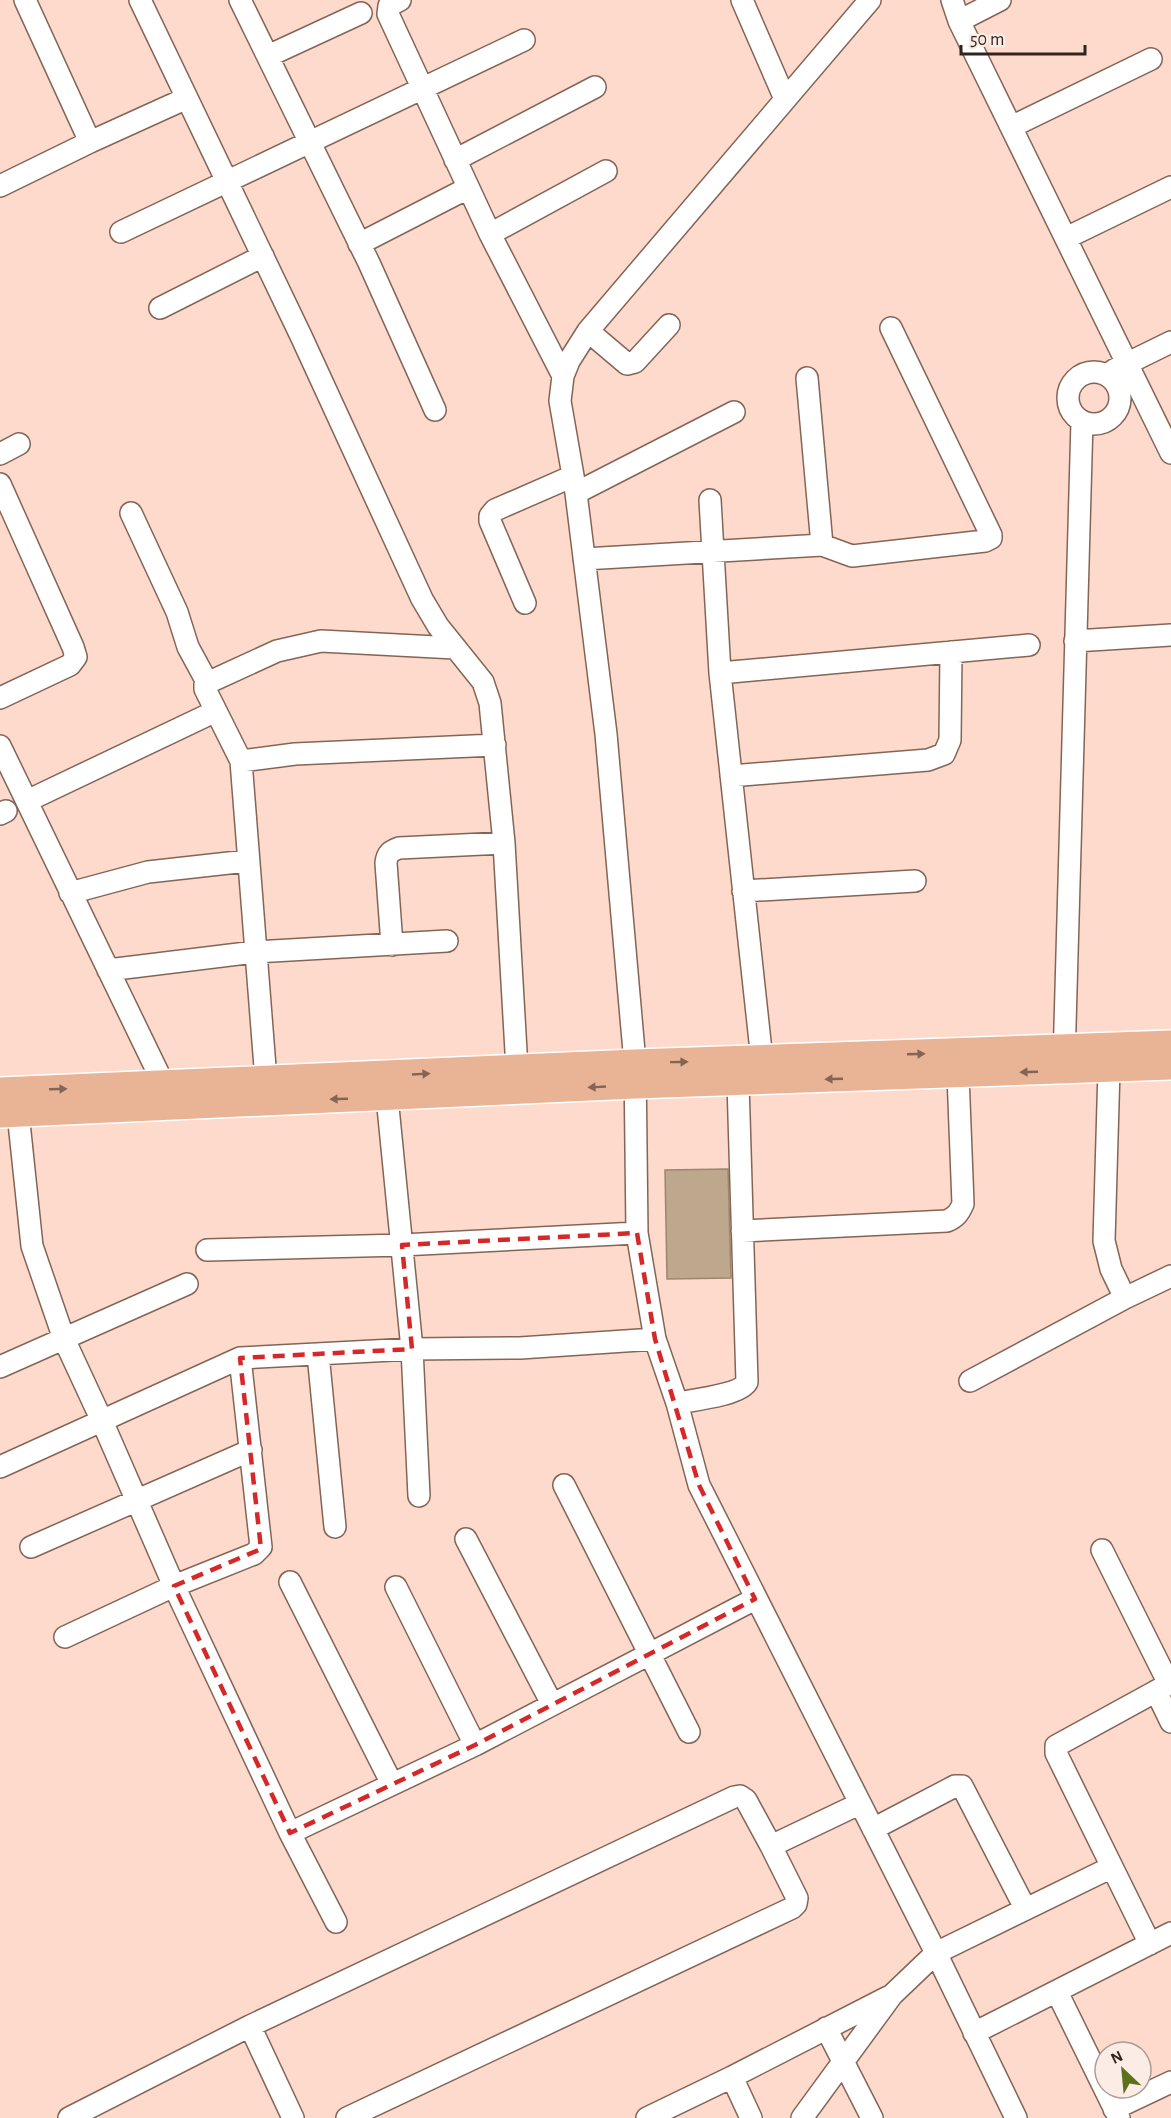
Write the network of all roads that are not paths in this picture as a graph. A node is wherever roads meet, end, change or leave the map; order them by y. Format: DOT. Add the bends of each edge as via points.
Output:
graph roads {
  1 [pos="25,0"];
  2 [pos="140,0"];
  3 [pos="240,0"];
  4 [pos="400,0"];
  5 [pos="742,0"];
  6 [pos="870,0"];
  7 [pos="952,0"];
  8 [pos="1000,0"];
  9 [pos="361,13"];
  10 [pos="959,21"];
  11 [pos="524,40"];
  12 [pos="268,56"];
  13 [pos="1151,59"];
  14 [pos="595,87"];
  15 [pos="422,89"];
  16 [pos="187,98"];
  17 [pos="785,99"];
  18 [pos="1011,127"];
  19 [pos="90,142"];
  20 [pos="311,143"];
  21 [pos="455,160"];
  22 [pos="606,171"];
  23 [pos="1,182"];
  24 [pos="228,183"];
  25 [pos="1171,187"];
  26 [pos="468,188"];
  27 [pos="121,232"];
  28 [pos="490,234"];
  29 [pos="1066,238"];
  30 [pos="359,244"];
  31 [pos="263,256"];
  32 [pos="160,308"];
  33 [pos="669,325"];
  34 [pos="891,328"];
  35 [pos="588,331"];
  36 [pos="1171,342"];
  37 [pos="1127,363"];
  38 [pos="1105,374"];
  39 [pos="563,376"];
  40 [pos="807,378"];
  41 [pos="435,410"];
  42 [pos="734,412"];
  43 [pos="1082,421"];
  44 [pos="19,444"];
  45 [pos="1171,453"];
  46 [pos="0,454"];
  47 [pos="0,484"];
  48 [pos="574,485"];
  49 [pos="710,500"];
  50 [pos="131,513"];
  51 [pos="822,545"];
  52 [pos="712,552"];
  53 [pos="584,559"];
  54 [pos="525,603"];
  55 [pos="1171,635"];
  56 [pos="1075,641"];
  57 [pos="1029,645"];
  58 [pos="456,648"];
  59 [pos="951,652"];
  60 [pos="720,673"];
  61 [pos="207,682"];
  62 [pos="0,698"];
  63 [pos="216,711"];
  64 [pos="495,745"];
  65 [pos="0,746"];
  66 [pos="241,761"];
  67 [pos="731,776"];
  68 [pos="27,801"];
  69 [pos="504,843"];
  70 [pos="247,861"];
  71 [pos="915,881"];
  72 [pos="744,891"];
  73 [pos="70,893"];
  74 [pos="447,941"];
  75 [pos="392,945"];
  76 [pos="255,952"];
  77 [pos="108,970"];
  78 [pos="1171,1044"];
  79 [pos="762,1060"];
  80 [pos="1064,1060"];
  81 [pos="1171,1066"];
  82 [pos="517,1069"];
  83 [pos="1109,1069"];
  84 [pos="635,1074"];
  85 [pos="958,1075"];
  86 [pos="266,1080"];
  87 [pos="738,1083"];
  88 [pos="164,1085"];
  89 [pos="0,1091"];
  90 [pos="387,1097"];
  91 [pos="9,1113"];
  92 [pos="742,1231"];
  93 [pos="637,1233"];
  94 [pos="402,1245"];
  95 [pos="207,1250"];
  96 [pos="1171,1276"];
  97 [pos="187,1284"];
  98 [pos="1125,1298"];
  99 [pos="64,1339"];
  100 [pos="655,1339"];
  101 [pos="412,1349"];
  102 [pos="318,1354"];
  103 [pos="240,1358"];
  104 [pos="0,1367"];
  105 [pos="970,1381"];
  106 [pos="677,1403"];
  107 [pos="102,1421"];
  108 [pos="251,1450"];
  109 [pos="0,1467"];
  110 [pos="564,1485"];
  111 [pos="419,1497"];
  112 [pos="136,1501"];
  113 [pos="335,1527"];
  114 [pos="466,1539"];
  115 [pos="31,1547"];
  116 [pos="1102,1550"];
  117 [pos="290,1582"];
  118 [pos="174,1586"];
  119 [pos="396,1587"];
  120 [pos="755,1599"];
  121 [pos="65,1637"];
  122 [pos="649,1655"];
  123 [pos="1165,1686"];
  124 [pos="552,1704"];
  125 [pos="1171,1722"];
  126 [pos="689,1732"];
  127 [pos="475,1745"];
  128 [pos="392,1784"];
  129 [pos="859,1804"];
  130 [pos="873,1829"];
  131 [pos="290,1833"];
  132 [pos="771,1846"];
  133 [pos="1112,1867"];
  134 [pos="1025,1908"];
  135 [pos="336,1922"];
  136 [pos="1171,1934"];
  137 [pos="1150,1944"];
  138 [pos="936,1953"];
  139 [pos="1057,1992"];
  140 [pos="892,1995"];
  141 [pos="250,2026"];
  142 [pos="826,2028"];
  143 [pos="974,2033"];
  144 [pos="843,2060"];
  145 [pos="732,2077"];
  146 [pos="1171,2082"];
  147 [pos="1117,2114"];
  148 [pos="69,2118"];
  149 [pos="293,2118"];
  150 [pos="347,2118"];
  151 [pos="647,2118"];
  152 [pos="751,2118"];
  153 [pos="802,2118"];
  154 [pos="872,2118"];
  155 [pos="1016,2118"];
  1 -- 19 [label="street"];
  2 -- 16 [label="street"];
  3 -- 12 [label="street"];
  4 -- 15 [label="street" via="389,6 388,14"];
  5 -- 17 [label="street"];
  6 -- 17 [label="street"];
  7 -- 10 [label="street"];
  8 -- 10 [label="street"];
  9 -- 12 [label="street"];
  10 -- 18 [label="street"];
  11 -- 15 [label="street"];
  12 -- 20 [label="street"];
  13 -- 18 [label="street"];
  14 -- 21 [label="street"];
  15 -- 20 [label="street"];
  15 -- 21 [label="street"];
  16 -- 19 [label="street"];
  16 -- 24 [label="street"];
  17 -- 35 [label="street"];
  18 -- 29 [label="street"];
  19 -- 23 [label="street"];
  20 -- 24 [label="street"];
  20 -- 30 [label="street"];
  21 -- 26 [label="street"];
  22 -- 28 [label="street"];
  24 -- 27 [label="street"];
  24 -- 31 [label="street"];
  25 -- 29 [label="street"];
  26 -- 28 [label="street"];
  26 -- 30 [label="street"];
  28 -- 39 [label="street"];
  29 -- 37 [label="street"];
  30 -- 41 [label="street"];
  31 -- 32 [label="street"];
  31 -- 58 [label="street" via="422,599"];
  33 -- 35 [label="street" via="635,362 627,364"];
  34 -- 51 [label="street" via="991,538 852,556"];
  35 -- 39 [label="street"];
  36 -- 37 [label="street"];
  37 -- 38 [label="street"];
  37 -- 45 [label="street"];
  38 -- 43 [label="street" via="1088,372 1069,390 1070,408"];
  38 -- 43 [label="street" via="1120,393 1118,409 1098,423"];
  39 -- 48 [label="street" via="561,408"];
  40 -- 51 [label="street"];
  42 -- 48 [label="street"];
  43 -- 56 [label="street"];
  44 -- 46 [label="street"];
  47 -- 62 [label="street" via="76,657 70,665"];
  48 -- 53 [label="street"];
  48 -- 54 [label="street" via="495,510 490,516"];
  49 -- 52 [label="street"];
  50 -- 61 [label="street"];
  51 -- 52 [label="street"];
  52 -- 53 [label="street"];
  52 -- 60 [label="street"];
  53 -- 84 [label="street" via="606,734"];
  55 -- 56 [label="street"];
  56 -- 80 [label="street"];
  57 -- 59 [label="street"];
  58 -- 61 [label="street" via="321,641 277,651"];
  58 -- 64 [label="street" via="488,692"];
  59 -- 60 [label="street"];
  59 -- 67 [label="street" via="950,740 944,754 928,760"];
  60 -- 67 [label="street"];
  61 -- 63 [label="street" via="205,689"];
  63 -- 66 [label="street"];
  63 -- 68 [label="street"];
  64 -- 66 [label="street" via="295,754"];
  64 -- 69 [label="street"];
  65 -- 68 [label="street"];
  66 -- 70 [label="street"];
  67 -- 72 [label="street"];
  68 -- 73 [label="street"];
  69 -- 75 [label="street" via="399,848 388,854"];
  69 -- 82 [label="street"];
  70 -- 73 [label="street" via="148,872"];
  70 -- 76 [label="street"];
  71 -- 72 [label="street"];
  72 -- 79 [label="street"];
  73 -- 77 [label="street"];
  74 -- 75 [label="street"];
  75 -- 76 [label="street"];
  76 -- 77 [label="street"];
  76 -- 86 [label="street"];
  77 -- 88 [label="street"];
  78 -- 80 [label="main road"];
  79 -- 80 [label="main road, one-way"];
  84 -- 79 [label="main road, one-way"];
  80 -- 83 [label="main road"];
  80 -- 85 [label="main road, one-way"];
  81 -- 83 [label="main road"];
  82 -- 84 [label="main road"];
  86 -- 82 [label="main road, one-way"];
  83 -- 98 [label="street" via="1104,1241 1111,1269"];
  84 -- 87 [label="main road"];
  84 -- 90 [label="main road, one-way"];
  84 -- 93 [label="street"];
  85 -- 87 [label="main road, one-way"];
  85 -- 92 [label="street" via="963,1204 954,1218"];
  86 -- 88 [label="main road"];
  87 -- 92 [label="street"];
  89 -- 88 [label="main road, one-way"];
  90 -- 91 [label="main road, one-way"];
  90 -- 94 [label="street"];
  91 -- 99 [label="street" via="32,1246"];
  92 -- 106 [label="street" via="746,1385"];
  93 -- 94 [label="street"];
  93 -- 100 [label="street"];
  94 -- 95 [label="street"];
  94 -- 101 [label="street"];
  96 -- 98 [label="street"];
  97 -- 99 [label="street"];
  98 -- 105 [label="street"];
  99 -- 104 [label="street"];
  99 -- 107 [label="street"];
  100 -- 101 [label="street" via="520,1348"];
  100 -- 106 [label="street"];
  101 -- 102 [label="street"];
  101 -- 111 [label="street"];
  102 -- 103 [label="street"];
  102 -- 113 [label="street"];
  103 -- 107 [label="street"];
  103 -- 108 [label="street"];
  106 -- 120 [label="street" via="699,1485"];
  107 -- 109 [label="street"];
  107 -- 112 [label="street"];
  108 -- 112 [label="street"];
  108 -- 118 [label="street" via="261,1547 254,1554"];
  110 -- 122 [label="street"];
  112 -- 115 [label="street"];
  112 -- 118 [label="street"];
  114 -- 124 [label="street"];
  116 -- 123 [label="street"];
  117 -- 128 [label="street"];
  118 -- 121 [label="street"];
  118 -- 131 [label="street"];
  119 -- 127 [label="street"];
  120 -- 122 [label="street"];
  120 -- 129 [label="street"];
  122 -- 124 [label="street"];
  122 -- 126 [label="street"];
  123 -- 125 [label="street"];
  123 -- 133 [label="street" via="1056,1746"];
  124 -- 127 [label="street"];
  127 -- 128 [label="street"];
  128 -- 131 [label="street"];
  129 -- 130 [label="street"];
  129 -- 132 [label="street"];
  130 -- 134 [label="street" via="962,1786"];
  130 -- 138 [label="street"];
  131 -- 135 [label="street"];
  132 -- 141 [label="street" via="746,1800 734,1797"];
  132 -- 150 [label="street" via="797,1898 792,1908"];
  133 -- 134 [label="street"];
  133 -- 137 [label="street"];
  134 -- 138 [label="street"];
  136 -- 137 [label="street"];
  137 -- 139 [label="street"];
  138 -- 140 [label="street"];
  138 -- 143 [label="street"];
  139 -- 143 [label="street"];
  139 -- 147 [label="street"];
  140 -- 142 [label="street"];
  140 -- 144 [label="street"];
  141 -- 148 [label="street"];
  141 -- 149 [label="street"];
  142 -- 144 [label="street"];
  142 -- 145 [label="street"];
  143 -- 155 [label="street"];
  144 -- 153 [label="street"];
  144 -- 154 [label="street"];
  145 -- 151 [label="street"];
  145 -- 152 [label="street"];
  146 -- 147 [label="street"];
}
